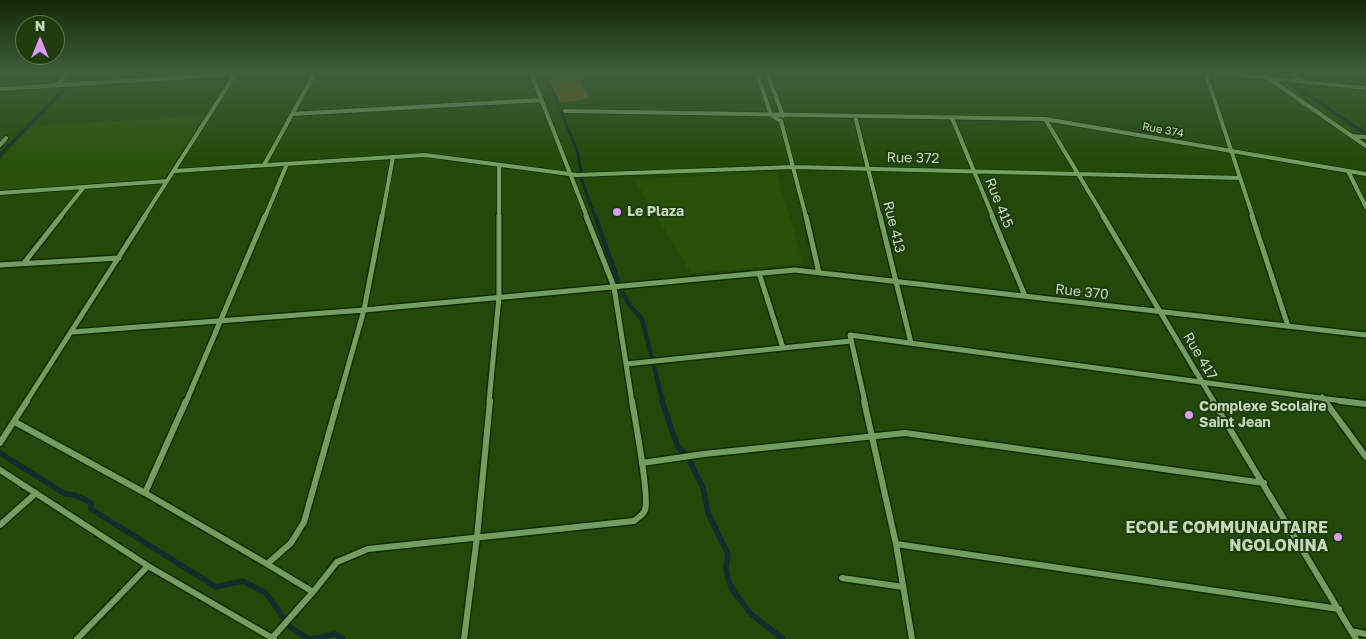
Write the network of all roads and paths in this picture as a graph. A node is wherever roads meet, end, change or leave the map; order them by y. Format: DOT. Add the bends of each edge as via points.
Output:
graph roads {
  1 [pos="217,103"];
  2 [pos="298,103"];
  3 [pos="492,103"];
  4 [pos="543,103"];
  5 [pos="767,103"];
  6 [pos="779,103"];
  7 [pos="1215,103"];
  8 [pos="1302,103"];
  9 [pos="565,111"];
  10 [pos="292,114"];
  11 [pos="771,115"];
  12 [pos="784,115"];
  13 [pos="856,116"];
  14 [pos="952,118"];
  15 [pos="1045,119"];
  16 [pos="781,121"];
  17 [pos="1351,136"];
  18 [pos="1366,137"];
  19 [pos="0,139"];
  20 [pos="0,145"];
  21 [pos="1366,146"];
  22 [pos="1231,151"];
  23 [pos="393,157"];
  24 [pos="287,164"];
  25 [pos="264,165"];
  26 [pos="499,166"];
  27 [pos="794,167"];
  28 [pos="868,169"];
  29 [pos="174,171"];
  30 [pos="974,171"];
  31 [pos="1348,171"];
  32 [pos="1077,174"];
  33 [pos="1366,174"];
  34 [pos="570,175"];
  35 [pos="1240,178"];
  36 [pos="167,182"];
  37 [pos="84,187"];
  38 [pos="0,193"];
  39 [pos="1366,207"];
  40 [pos="119,258"];
  41 [pos="24,264"];
  42 [pos="0,265"];
  43 [pos="819,273"];
  44 [pos="759,274"];
  45 [pos="896,282"];
  46 [pos="614,287"];
  47 [pos="1025,296"];
  48 [pos="499,297"];
  49 [pos="364,310"];
  50 [pos="1160,312"];
  51 [pos="222,320"];
  52 [pos="1288,326"];
  53 [pos="72,332"];
  54 [pos="1366,335"];
  55 [pos="851,341"];
  56 [pos="911,343"];
  57 [pos="783,348"];
  58 [pos="626,364"];
  59 [pos="1203,382"];
  60 [pos="1322,397"];
  61 [pos="1366,404"];
  62 [pos="15,422"];
  63 [pos="872,437"];
  64 [pos="1,442"];
  65 [pos="1366,457"];
  66 [pos="642,463"];
  67 [pos="0,470"];
  68 [pos="1264,483"];
  69 [pos="36,493"];
  70 [pos="145,493"];
  71 [pos="0,525"];
  72 [pos="477,537"];
  73 [pos="896,544"];
  74 [pos="267,564"];
  75 [pos="148,566"];
  76 [pos="842,578"];
  77 [pos="904,587"];
  78 [pos="313,592"];
  79 [pos="1339,609"];
  80 [pos="1351,631"];
  81 [pos="1366,634"];
  82 [pos="273,638"];
  83 [pos="77,639"];
  84 [pos="464,639"];
  85 [pos="912,639"];
  86 [pos="1356,639"];
  1 -- 29 [label="street"];
  2 -- 10 [label="street"];
  3 -- 10 [label="street"];
  4 -- 34 [label="street"];
  5 -- 11 [label="street"];
  6 -- 12 [label="street"];
  7 -- 22 [label="street"];
  8 -- 17 [label="street"];
  9 -- 11 [label="street, Rue 374"];
  10 -- 25 [label="street"];
  11 -- 12 [label="street, Rue 374"];
  11 -- 16 [label="street"];
  12 -- 13 [label="street, Rue 374"];
  12 -- 16 [label="street"];
  13 -- 14 [label="street, Rue 374"];
  13 -- 28 [label="street, Rue 413"];
  14 -- 15 [label="street, Rue 374"];
  14 -- 30 [label="street, Rue 415"];
  15 -- 22 [label="street, Rue 374"];
  15 -- 32 [label="street, Rue 417"];
  16 -- 27 [label="street"];
  17 -- 18 [label="street"];
  17 -- 21 [label="street"];
  19 -- 20 [label="street" via="6,138"];
  22 -- 31 [label="street, Rue 374"];
  22 -- 35 [label="street"];
  23 -- 24 [label="street, Rue 372"];
  23 -- 26 [label="street, Rue 372" via="425,155"];
  23 -- 49 [label="street"];
  24 -- 25 [label="street, Rue 372"];
  24 -- 51 [label="street"];
  25 -- 29 [label="street, Rue 372"];
  26 -- 34 [label="street, Rue 372"];
  26 -- 48 [label="street"];
  27 -- 28 [label="street, Rue 372"];
  27 -- 34 [label="street, Rue 372"];
  27 -- 43 [label="street"];
  28 -- 30 [label="street, Rue 372"];
  28 -- 45 [label="street, Rue 413"];
  29 -- 36 [label="street"];
  30 -- 32 [label="street, Rue 372"];
  30 -- 47 [label="street, Rue 415"];
  31 -- 33 [label="street, Rue 374"];
  31 -- 39 [label="street"];
  32 -- 35 [label="street, Rue 372"];
  32 -- 50 [label="street, Rue 417"];
  34 -- 46 [label="street"];
  35 -- 52 [label="street"];
  36 -- 37 [label="street"];
  36 -- 40 [label="street"];
  37 -- 38 [label="street"];
  37 -- 41 [label="street"];
  40 -- 41 [label="street"];
  40 -- 53 [label="street"];
  41 -- 42 [label="street"];
  43 -- 44 [label="street, Rue 370" via="795,270"];
  43 -- 45 [label="street, Rue 370"];
  44 -- 46 [label="street, Rue 370"];
  44 -- 57 [label="street"];
  45 -- 47 [label="street, Rue 370"];
  45 -- 56 [label="street, Rue 413"];
  46 -- 48 [label="street, Rue 370"];
  46 -- 58 [label="street"];
  47 -- 50 [label="street, Rue 370"];
  48 -- 49 [label="street, Rue 370"];
  48 -- 72 [label="street"];
  49 -- 51 [label="street, Rue 370"];
  49 -- 74 [label="street" via="304,522 291,543"];
  50 -- 52 [label="street, Rue 370"];
  50 -- 59 [label="street, Rue 417"];
  51 -- 53 [label="street, Rue 370"];
  51 -- 70 [label="street"];
  52 -- 54 [label="street, Rue 370"];
  53 -- 62 [label="street"];
  55 -- 56 [label="street" via="850,335"];
  55 -- 57 [label="street"];
  55 -- 63 [label="street"];
  56 -- 59 [label="street"];
  57 -- 58 [label="street"];
  58 -- 66 [label="street"];
  59 -- 60 [label="street"];
  59 -- 68 [label="street, Rue 417"];
  60 -- 61 [label="street"];
  60 -- 65 [label="street"];
  62 -- 64 [label="street"];
  62 -- 70 [label="street"];
  63 -- 66 [label="street"];
  63 -- 68 [label="street" via="905,433"];
  63 -- 73 [label="street"];
  66 -- 72 [label="street" via="646,508 634,521"];
  67 -- 69 [label="street"];
  68 -- 79 [label="street, Rue 417"];
  69 -- 71 [label="street"];
  69 -- 75 [label="street"];
  70 -- 74 [label="street"];
  72 -- 78 [label="street" via="368,549 337,562"];
  72 -- 84 [label="street"];
  73 -- 77 [label="street"];
  73 -- 79 [label="street"];
  74 -- 78 [label="street"];
  75 -- 82 [label="street"];
  75 -- 83 [label="street"];
  76 -- 77 [label="street"];
  77 -- 85 [label="street"];
  78 -- 82 [label="street"];
  79 -- 80 [label="street, Rue 417"];
  80 -- 81 [label="street"];
  80 -- 86 [label="street, Rue 417"];
}
